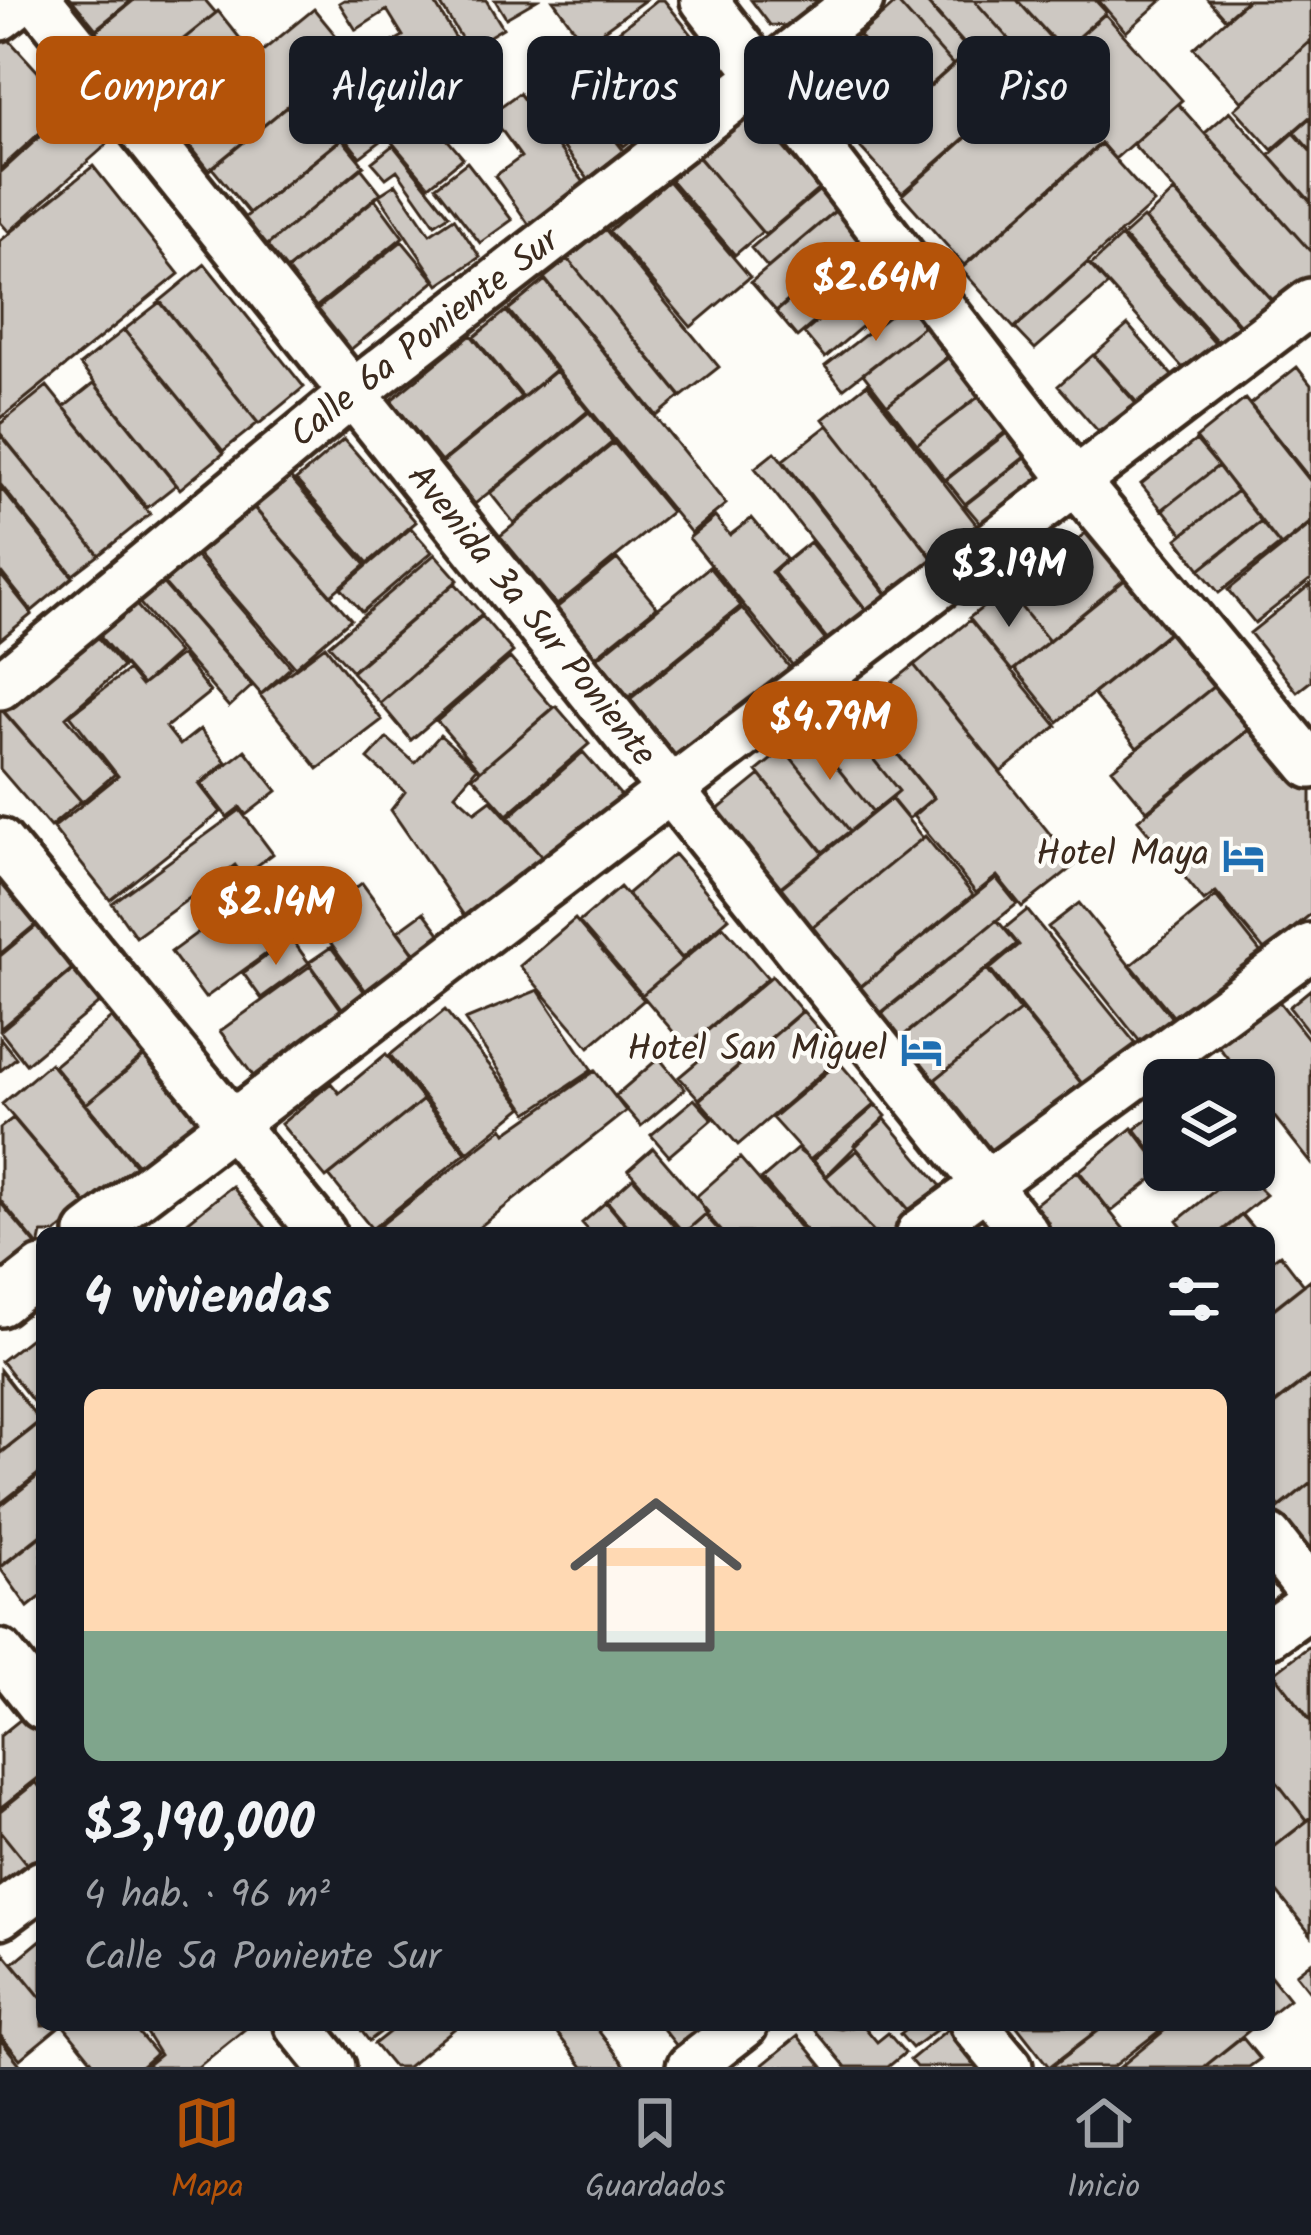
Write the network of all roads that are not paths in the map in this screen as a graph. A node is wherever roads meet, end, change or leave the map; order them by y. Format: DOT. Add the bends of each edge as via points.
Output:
graph roads {
  1 [pos="22,0"];
  2 [pos="38,0"];
  3 [pos="704,0"];
  4 [pos="860,0"];
  5 [pos="0,17"];
  6 [pos="813,36"];
  7 [pos="744,52"];
  8 [pos="744,89"];
  9 [pos="815,144"];
  10 [pos="1311,302"];
  11 [pos="353,393"];
  12 [pos="1076,482"];
  13 [pos="0,686"];
  14 [pos="1311,765"];
  15 [pos="670,789"];
  16 [pos="0,842"];
  17 [pos="1311,947"];
  18 [pos="230,1122"];
  19 [pos="986,1184"];
  20 [pos="97,1227"];
  21 [pos="317,1227"];
  22 [pos="928,1227"];
  23 [pos="1020,1227"];
  24 [pos="36,1275"];
  25 [pos="0,1303"];
  26 [pos="1275,1546"];
  27 [pos="1311,1591"];
  28 [pos="1311,1604"];
  29 [pos="1275,1630"];
  30 [pos="0,1653"];
  31 [pos="36,1698"];
  32 [pos="36,1889"];
  33 [pos="0,1916"];
  34 [pos="303,2031"];
  35 [pos="736,2031"];
  36 [pos="979,2031"];
  37 [pos="332,2067"];
  38 [pos="690,2067"];
  39 [pos="1009,2067"];
  1 -- 5 [label="street"];
  2 -- 11 [label="street, Avenida 3a Sur Poniente"];
  3 -- 7 [label="street"];
  4 -- 6 [label="street, Calle 6a Poniente Sur"];
  8 -- 11 [label="street, Calle 6a Poniente Sur"];
  9 -- 12 [label="street"];
  10 -- 12 [label="street"];
  11 -- 13 [label="street, Calle 6a Poniente Sur"];
  11 -- 15 [label="street, Avenida 3a Sur Poniente"];
  12 -- 14 [label="street"];
  12 -- 15 [label="street"];
  15 -- 18 [label="street"];
  15 -- 19 [label="street, Avenida 3a Sur Poniente"];
  16 -- 18 [label="street"];
  17 -- 19 [label="street"];
  18 -- 20 [label="street"];
  18 -- 21 [label="street"];
  19 -- 22 [label="street"];
  19 -- 23 [label="street, Avenida 3a Sur Poniente"];
  24 -- 25 [label="street"];
  26 -- 27 [label="street"];
  28 -- 29 [label="street"];
  30 -- 31 [label="street"];
  32 -- 33 [label="street"];
  34 -- 37 [label="street"];
  35 -- 38 [label="street"];
  36 -- 39 [label="street"];
}
